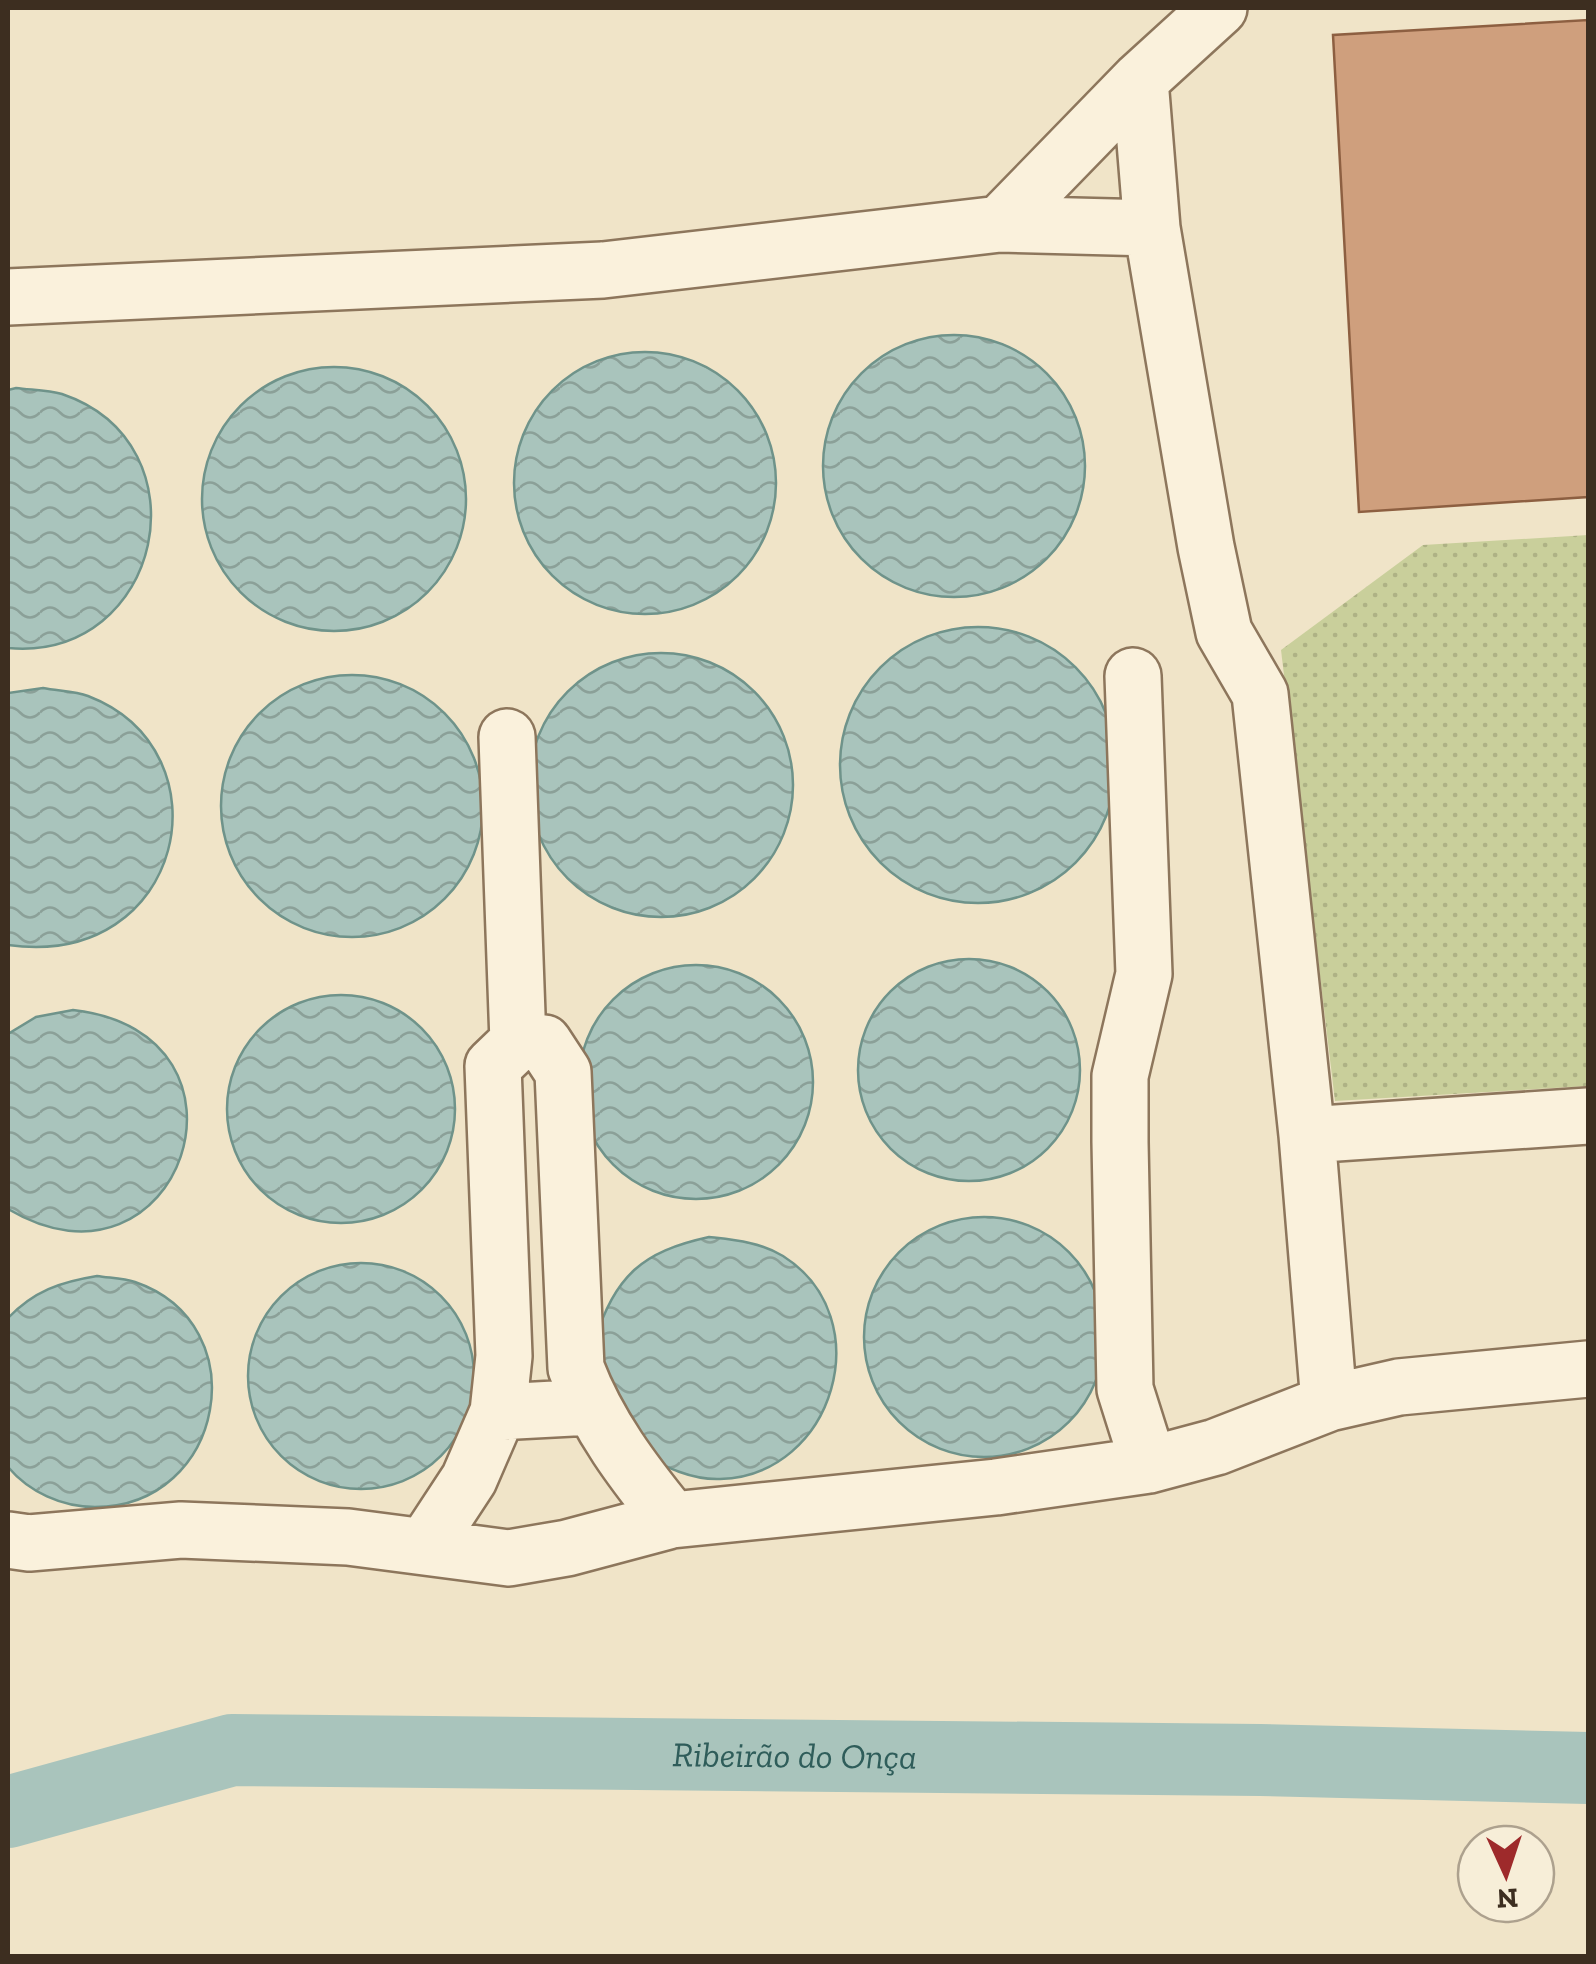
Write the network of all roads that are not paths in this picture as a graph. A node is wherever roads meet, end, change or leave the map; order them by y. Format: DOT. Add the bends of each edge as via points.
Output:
graph roads {
  1 [pos="1219,8"];
  2 [pos="1140,80"];
  3 [pos="1000,224"];
  4 [pos="1152,228"];
  5 [pos="8,297"];
  6 [pos="1134,676"];
  7 [pos="507,737"];
  8 [pos="518,1042"];
  9 [pos="1588,1116"];
  10 [pos="1307,1135"];
  11 [pos="1588,1369"];
  12 [pos="1125,1390"];
  13 [pos="1329,1403"];
  14 [pos="591,1408"];
  15 [pos="498,1412"];
  16 [pos="1149,1465"];
  17 [pos="1064,1478"];
  18 [pos="672,1520"];
  19 [pos="8,1540"];
  20 [pos="424,1546"];
  1 -- 2 [label="lane"];
  2 -- 3 [label="lane"];
  2 -- 4 [label="lane"];
  3 -- 4 [label="lane"];
  3 -- 5 [label="lane" via="602,270"];
  4 -- 10 [label="lane" via="1220,615 1260,694"];
  6 -- 12 [label="lane" via="1144,974 1120,1076"];
  7 -- 8 [label="lane"];
  8 -- 14 [label="lane" via="544,1043 563,1072 576,1368"];
  8 -- 15 [label="lane" via="493,1066 504,1356"];
  9 -- 10 [label="lane"];
  10 -- 13 [label="lane"];
  11 -- 13 [label="lane" via="1398,1387"];
  12 -- 16 [label="lane"];
  12 -- 17 [label="lane"];
  13 -- 16 [label="lane" via="1216,1448"];
  14 -- 15 [label="lane"];
  14 -- 18 [label="lane"];
  15 -- 20 [label="lane" via="469,1479"];
  16 -- 17 [label="lane"];
  17 -- 18 [label="lane"];
  18 -- 20 [label="lane" via="509,1558"];
  19 -- 20 [label="lane" via="29,1544 182,1530"];
}
